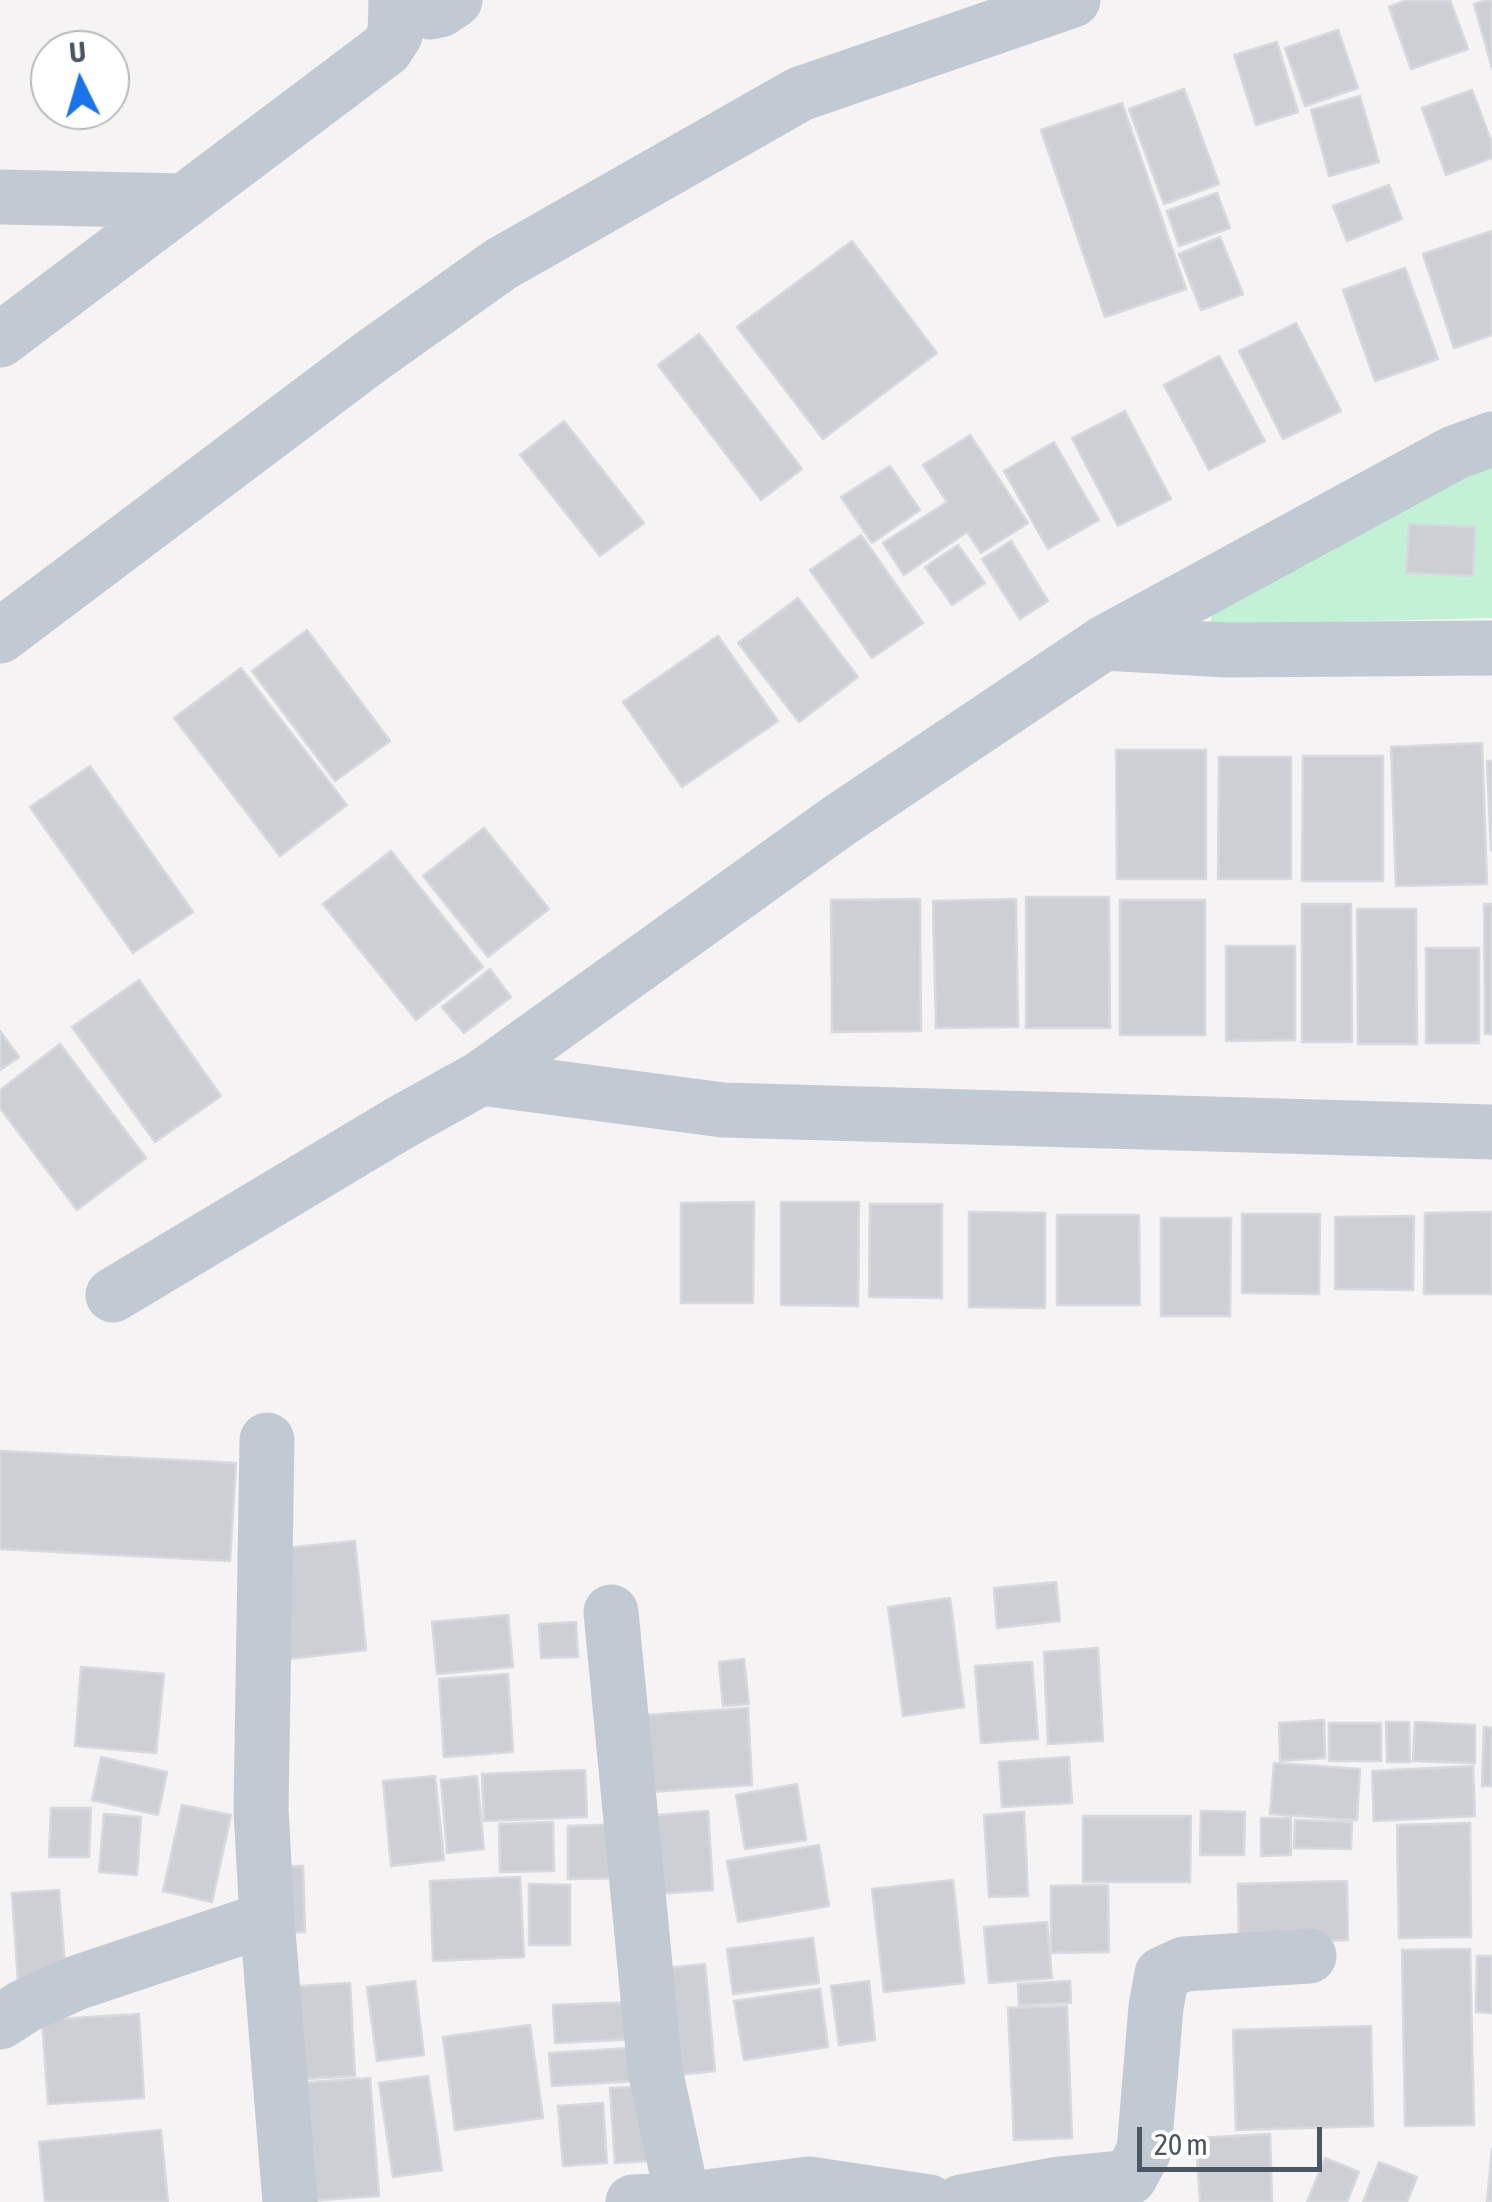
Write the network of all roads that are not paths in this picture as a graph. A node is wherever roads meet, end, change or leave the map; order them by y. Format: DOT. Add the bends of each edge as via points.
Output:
graph roads {
  1 [pos="396,0"];
  2 [pos="426,0"];
  3 [pos="455,0"];
  4 [pos="1073,0"];
  5 [pos="0,197"];
  6 [pos="185,201"];
  7 [pos="0,340"];
  8 [pos="1492,439"];
  9 [pos="0,636"];
  10 [pos="1104,643"];
  11 [pos="1492,648"];
  12 [pos="481,1078"];
  13 [pos="1492,1132"];
  14 [pos="113,1295"];
  15 [pos="267,1440"];
  16 [pos="612,1612"];
  17 [pos="267,1918"];
  18 [pos="1310,1956"];
  19 [pos="0,2022"];
  20 [pos="1131,2190"];
  21 [pos="658,2201"];
  22 [pos="290,2202"];
  23 [pos="930,2202"];
  24 [pos="961,2202"];
  1 -- 6 [label="street" via="386,49"];
  2 -- 3 [label="street" via="432,12"];
  4 -- 9 [label="street" via="800,94 500,264"];
  5 -- 6 [label="street"];
  6 -- 7 [label="street"];
  8 -- 10 [label="street" via="1454,453"];
  10 -- 11 [label="street" via="1227,650"];
  10 -- 12 [label="street" via="840,820"];
  12 -- 13 [label="street" via="723,1110"];
  12 -- 14 [label="street"];
  15 -- 17 [label="street" via="261,1808"];
  16 -- 21 [label="street" via="656,2070"];
  17 -- 19 [label="street" via="76,1983"];
  17 -- 22 [label="street"];
  18 -- 20 [label="street" via="1184,1964 1162,1974 1144,2152"];
  20 -- 24 [label="street" via="1060,2184"];
  21 -- 23 [label="street" via="809,2184"];
}
